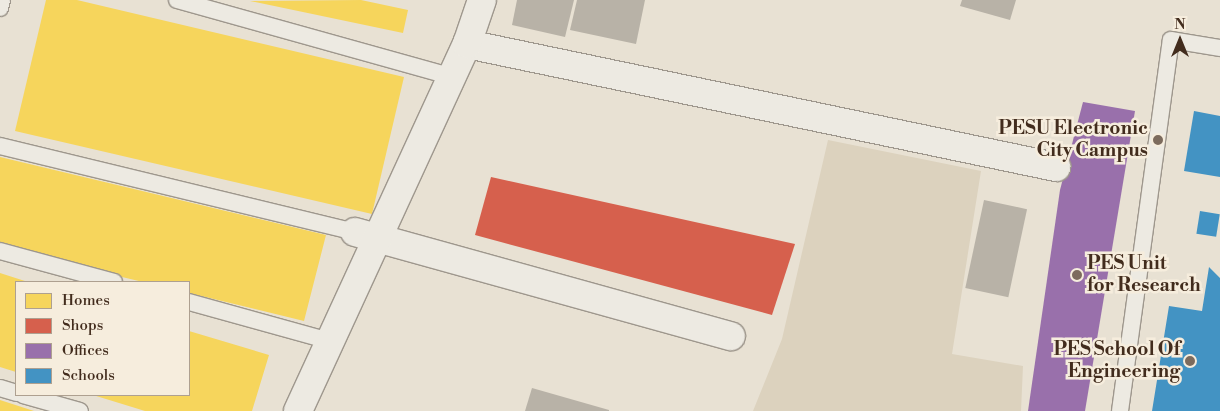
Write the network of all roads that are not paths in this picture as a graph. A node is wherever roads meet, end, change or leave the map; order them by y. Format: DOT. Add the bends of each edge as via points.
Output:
graph roads {
  1 [pos="2,0"];
  2 [pos="177,0"];
  3 [pos="482,0"];
  4 [pos="0,8"];
  5 [pos="467,44"];
  6 [pos="1220,48"];
  7 [pos="452,77"];
  8 [pos="0,146"];
  9 [pos="1056,167"];
  10 [pos="366,235"];
  11 [pos="0,251"];
  12 [pos="110,281"];
  13 [pos="190,302"];
  14 [pos="731,336"];
  15 [pos="330,341"];
  16 [pos="0,388"];
  17 [pos="15,393"];
  18 [pos="27,396"];
  19 [pos="80,411"];
  20 [pos="298,411"];
  21 [pos="1120,411"];
  1 -- 4 [label="lane"];
  2 -- 7 [label="lane"];
  3 -- 5 [label="street"];
  5 -- 7 [label="street"];
  5 -- 9 [label="street"];
  6 -- 21 [label="lane" via="1171,40"];
  7 -- 10 [label="street"];
  8 -- 10 [label="lane"];
  10 -- 14 [label="street"];
  10 -- 15 [label="street"];
  11 -- 12 [label="lane"];
  13 -- 15 [label="lane"];
  15 -- 20 [label="street"];
  16 -- 17 [label="lane"];
  18 -- 19 [label="lane"];
}
